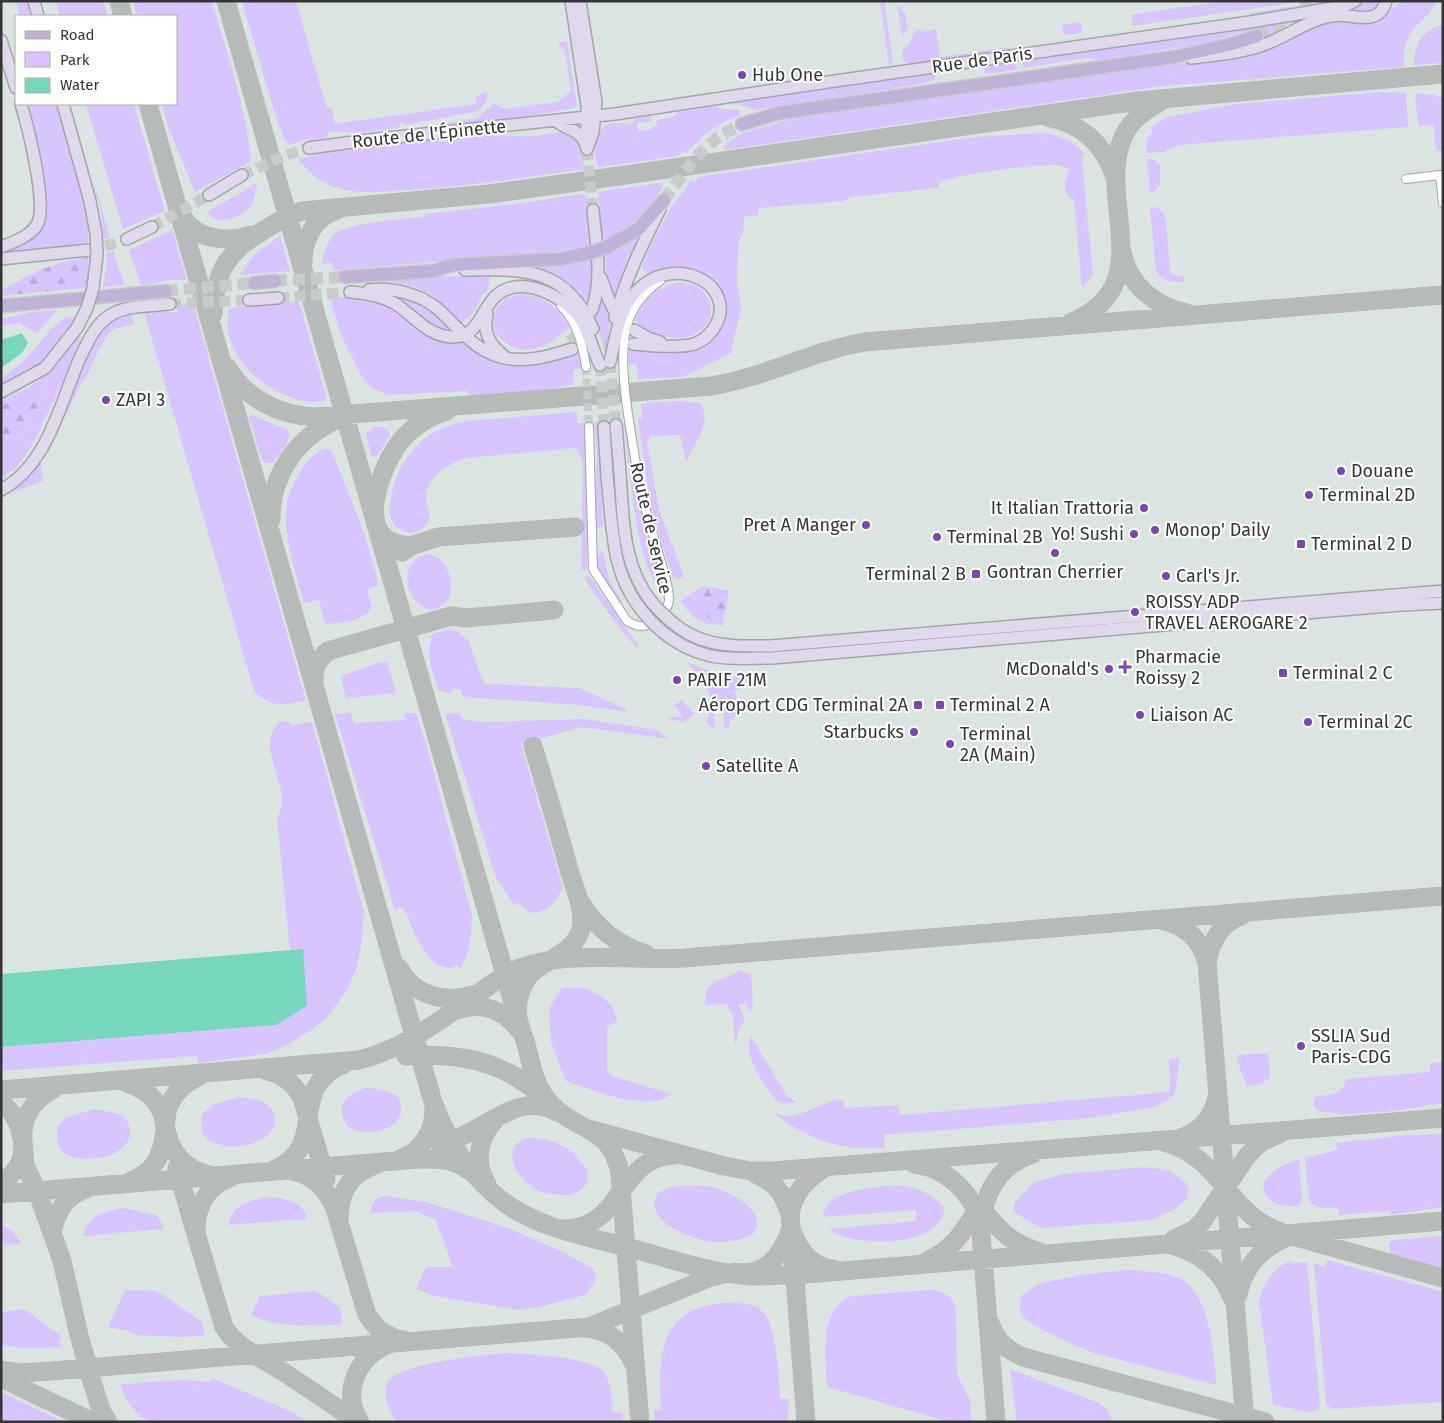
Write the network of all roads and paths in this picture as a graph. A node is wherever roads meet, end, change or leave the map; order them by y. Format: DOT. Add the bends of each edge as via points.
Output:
graph roads {
  1 [pos="34,1"];
  2 [pos="571,1"];
  3 [pos="580,1"];
  4 [pos="1386,1"];
  5 [pos="1352,3"];
  6 [pos="38,15"];
  7 [pos="1257,36"];
  8 [pos="1,40"];
  9 [pos="1174,57"];
  10 [pos="15,85"];
  11 [pos="21,105"];
  12 [pos="63,105"];
  13 [pos="592,111"];
  14 [pos="615,114"];
  15 [pos="552,122"];
  16 [pos="742,124"];
  17 [pos="593,132"];
  18 [pos="309,148"];
  19 [pos="587,149"];
  20 [pos="242,175"];
  21 [pos="1406,179"];
  22 [pos="209,195"];
  23 [pos="664,200"];
  24 [pos="1443,203"];
  25 [pos="592,210"];
  26 [pos="152,227"];
  27 [pos="127,239"];
  28 [pos="1,247"];
  29 [pos="93,252"];
  30 [pos="593,256"];
  31 [pos="1,259"];
  32 [pos="434,270"];
  33 [pos="670,273"];
  34 [pos="345,276"];
  35 [pos="275,281"];
  36 [pos="254,283"];
  37 [pos="537,288"];
  38 [pos="166,291"];
  39 [pos="278,298"];
  40 [pos="249,300"];
  41 [pos="170,304"];
  42 [pos="1,306"];
  43 [pos="488,306"];
  44 [pos="592,310"];
  45 [pos="614,310"];
  46 [pos="634,330"];
  47 [pos="463,335"];
  48 [pos="633,344"];
  49 [pos="570,345"];
  50 [pos="676,345"];
  51 [pos="513,359"];
  52 [pos="605,363"];
  53 [pos="586,367"];
  54 [pos="72,376"];
  55 [pos="1,392"];
  56 [pos="616,426"];
  57 [pos="589,427"];
  58 [pos="604,427"];
  59 [pos="1,484"];
  60 [pos="1,490"];
  61 [pos="1443,591"];
  62 [pos="1443,603"];
  1 -- 6 [label="main road"];
  2 -- 13 [label="main road"];
  3 -- 13 [label="main road"];
  4 -- 9 [label="main road" via="1380,13 1369,18 1337,16 1313,21 1265,45 1189,59"];
  5 -- 14 [label="main road, Rue de Paris" via="1250,22"];
  7 -- 9 [label="main road"];
  8 -- 10 [label="main road"];
  9 -- 16 [label="main road" via="779,113"];
  11 -- 28 [label="main road" via="32,147 39,218 26,236"];
  12 -- 29 [label="main road, bridge" via="90,201 96,234"];
  13 -- 14 [label="main road, Rue de Paris"];
  13 -- 15 [label="main road, Route de l'Épinette" via="554,116"];
  13 -- 17 [label="main road, Rue de Paris"];
  13 -- 19 [label="main road" via="586,130"];
  14 -- 17 [label="main road, Rue de Paris" via="603,120"];
  15 -- 18 [label="main road, Route de l'Épinette"];
  15 -- 19 [label="main road" via="582,136"];
  17 -- 19 [label="main road, Rue de Paris"];
  20 -- 22 [label="main road"];
  21 -- 24 [label="street" via="1440,175"];
  23 -- 30 [label="main road, bridge" via="640,228"];
  23 -- 52 [label="main road" via="622,293"];
  25 -- 30 [label="main road"];
  26 -- 27 [label="main road"];
  29 -- 31 [label="main road"];
  29 -- 55 [label="main road, bridge" via="93,288 88,308 77,328 44,368"];
  30 -- 32 [label="main road" via="452,264"];
  30 -- 44 [label="main road" via="597,292"];
  30 -- 45 [label="main road"];
  32 -- 34 [label="main road"];
  32 -- 52 [label="main road" via="520,270 544,276 577,299 593,328"];
  33 -- 50 [label="main road" via="703,279 719,302 720,314 710,335 690,345"];
  33 -- 52 [label="main road" via="656,276 630,299"];
  33 -- 57 [label="street, Route de service" via="638,302 623,339 623,362 640,491 667,581 669,600 667,610 643,626 627,621 593,569"];
  35 -- 36 [label="main road"];
  37 -- 43 [label="main road" via="511,288 497,294"];
  37 -- 52 [label="main road" via="557,297 578,316"];
  37 -- 53 [label="street" via="565,310 572,321 584,348"];
  38 -- 42 [label="main road"];
  39 -- 40 [label="main road"];
  41 -- 54 [label="main road" via="125,308 108,316 86,345"];
  43 -- 47 [label="main road" via="478,325"];
  43 -- 51 [label="main road" via="485,330 489,340 503,355"];
  46 -- 50 [label="main road" via="662,343"];
  47 -- 47 [label="main road" via="436,307 420,298 392,290 350,292 368,293 392,302 432,332 452,337"];
  47 -- 51 [label="main road" via="497,356"];
  48 -- 50 [label="main road"];
  49 -- 51 [label="main road" via="542,357"];
  54 -- 59 [label="main road" via="24,463"];
  54 -- 60 [label="main road" via="38,454 10,486"];
  56 -- 61 [label="main road, bridge" via="624,528 637,581 651,603 673,624 698,638 732,645 770,646"];
  58 -- 62 [label="main road, bridge" via="612,531 626,586 640,609 662,632 676,642 711,656 772,658"];
}
